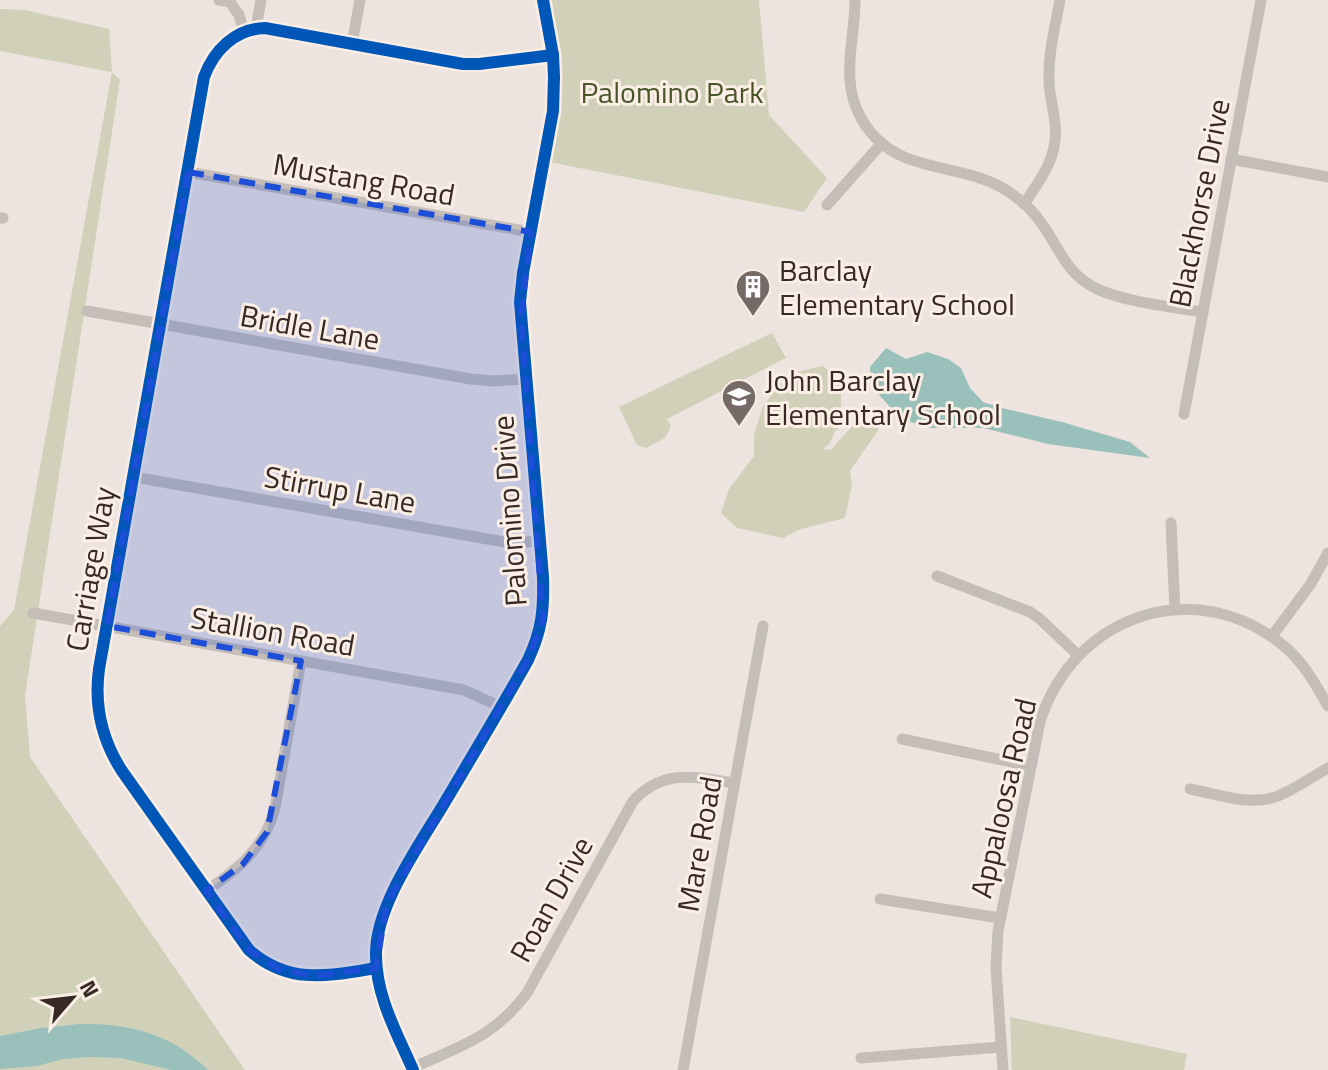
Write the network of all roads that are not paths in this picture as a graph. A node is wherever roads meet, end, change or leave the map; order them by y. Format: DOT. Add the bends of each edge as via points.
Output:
graph roads {
  1 [pos="219,0"];
  2 [pos="261,0"];
  3 [pos="360,0"];
  4 [pos="543,0"];
  5 [pos="855,0"];
  6 [pos="1060,0"];
  7 [pos="1261,0"];
  8 [pos="246,32"];
  9 [pos="352,44"];
  10 [pos="553,55"];
  11 [pos="882,143"];
  12 [pos="1231,159"];
  13 [pos="188,172"];
  14 [pos="1328,177"];
  15 [pos="1024,204"];
  16 [pos="827,205"];
  17 [pos="531,232"];
  18 [pos="87,311"];
  19 [pos="1203,312"];
  20 [pos="161,324"];
  21 [pos="526,379"];
  22 [pos="1184,414"];
  23 [pos="134,477"];
  24 [pos="1171,523"];
  25 [pos="540,541"];
  26 [pos="1328,553"];
  27 [pos="937,576"];
  28 [pos="1175,610"];
  29 [pos="33,613"];
  30 [pos="107,626"];
  31 [pos="763,626"];
  32 [pos="1272,636"];
  33 [pos="1078,655"];
  34 [pos="301,661"];
  35 [pos="1328,706"];
  36 [pos="501,707"];
  37 [pos="902,739"];
  38 [pos="1031,766"];
  39 [pos="1328,768"];
  40 [pos="734,783"];
  41 [pos="1190,789"];
  42 [pos="206,891"];
  43 [pos="880,899"];
  44 [pos="1000,918"];
  45 [pos="376,968"];
  46 [pos="1001,1047"];
  47 [pos="861,1058"];
  48 [pos="413,1069"];
  49 [pos="683,1070"];
  50 [pos="1003,1070"];
  1 -- 8 [label="street" via="230,2"];
  2 -- 8 [label="street"];
  3 -- 9 [label="street"];
  4 -- 10 [label="street, Palomino Drive"];
  5 -- 11 [label="street" via="849,81 856,108"];
  6 -- 15 [label="street" via="1049,61 1055,144 1049,166"];
  7 -- 12 [label="street, Blackhorse Drive"];
  8 -- 9 [label="street" via="265,28"];
  8 -- 13 [label="street, Carriage Way" via="221,48 207,68"];
  9 -- 10 [label="street" via="463,64"];
  10 -- 17 [label="street, Palomino Drive" via="553,111"];
  11 -- 15 [label="street" via="920,164 987,180"];
  11 -- 16 [label="street"];
  12 -- 14 [label="street"];
  12 -- 19 [label="street, Blackhorse Drive"];
  13 -- 17 [label="street, Mustang Road"];
  13 -- 20 [label="street, Carriage Way"];
  15 -- 19 [label="street" via="1042,223 1062,259 1089,285 1112,295"];
  17 -- 21 [label="street, Palomino Drive" via="520,302"];
  18 -- 20 [label="street, Bridle Lane"];
  19 -- 22 [label="street, Blackhorse Drive"];
  20 -- 21 [label="street, Bridle Lane" via="471,379"];
  20 -- 23 [label="street, Carriage Way"];
  21 -- 25 [label="street, Palomino Drive"];
  23 -- 25 [label="street, Stirrup Lane" via="511,543"];
  23 -- 30 [label="street, Carriage Way"];
  24 -- 28 [label="street"];
  25 -- 36 [label="street, Palomino Drive" via="541,627"];
  26 -- 32 [label="street"];
  27 -- 33 [label="street" via="1030,612"];
  28 -- 32 [label="street, Appaloosa Road" via="1232,616"];
  28 -- 33 [label="street, Appaloosa Road" via="1125,622"];
  29 -- 30 [label="street, Stallion Road"];
  30 -- 34 [label="street, Stallion Road"];
  30 -- 42 [label="street, Carriage Way" via="97,679 104,737"];
  31 -- 40 [label="street, Mare Road"];
  32 -- 35 [label="street, Appaloosa Road" via="1301,663"];
  33 -- 38 [label="street, Appaloosa Road" via="1052,692"];
  34 -- 36 [label="street, Stallion Road" via="464,690"];
  34 -- 42 [label="street" via="267,832 243,864"];
  36 -- 45 [label="street, Palomino Drive" via="387,903 377,936"];
  37 -- 38 [label="street"];
  38 -- 44 [label="street, Appaloosa Road"];
  39 -- 41 [label="street" via="1268,799"];
  40 -- 48 [label="street, Roan Drive" via="676,777 640,793 517,1007 481,1037"];
  40 -- 49 [label="street, Mare Road"];
  42 -- 45 [label="street, Carriage Way" via="249,950 280,970 316,976"];
  43 -- 44 [label="street"];
  44 -- 46 [label="street, Appaloosa Road" via="996,952"];
  45 -- 48 [label="street, Palomino Drive" via="385,1005"];
  46 -- 47 [label="street"];
  46 -- 50 [label="street, Appaloosa Road"];
}
